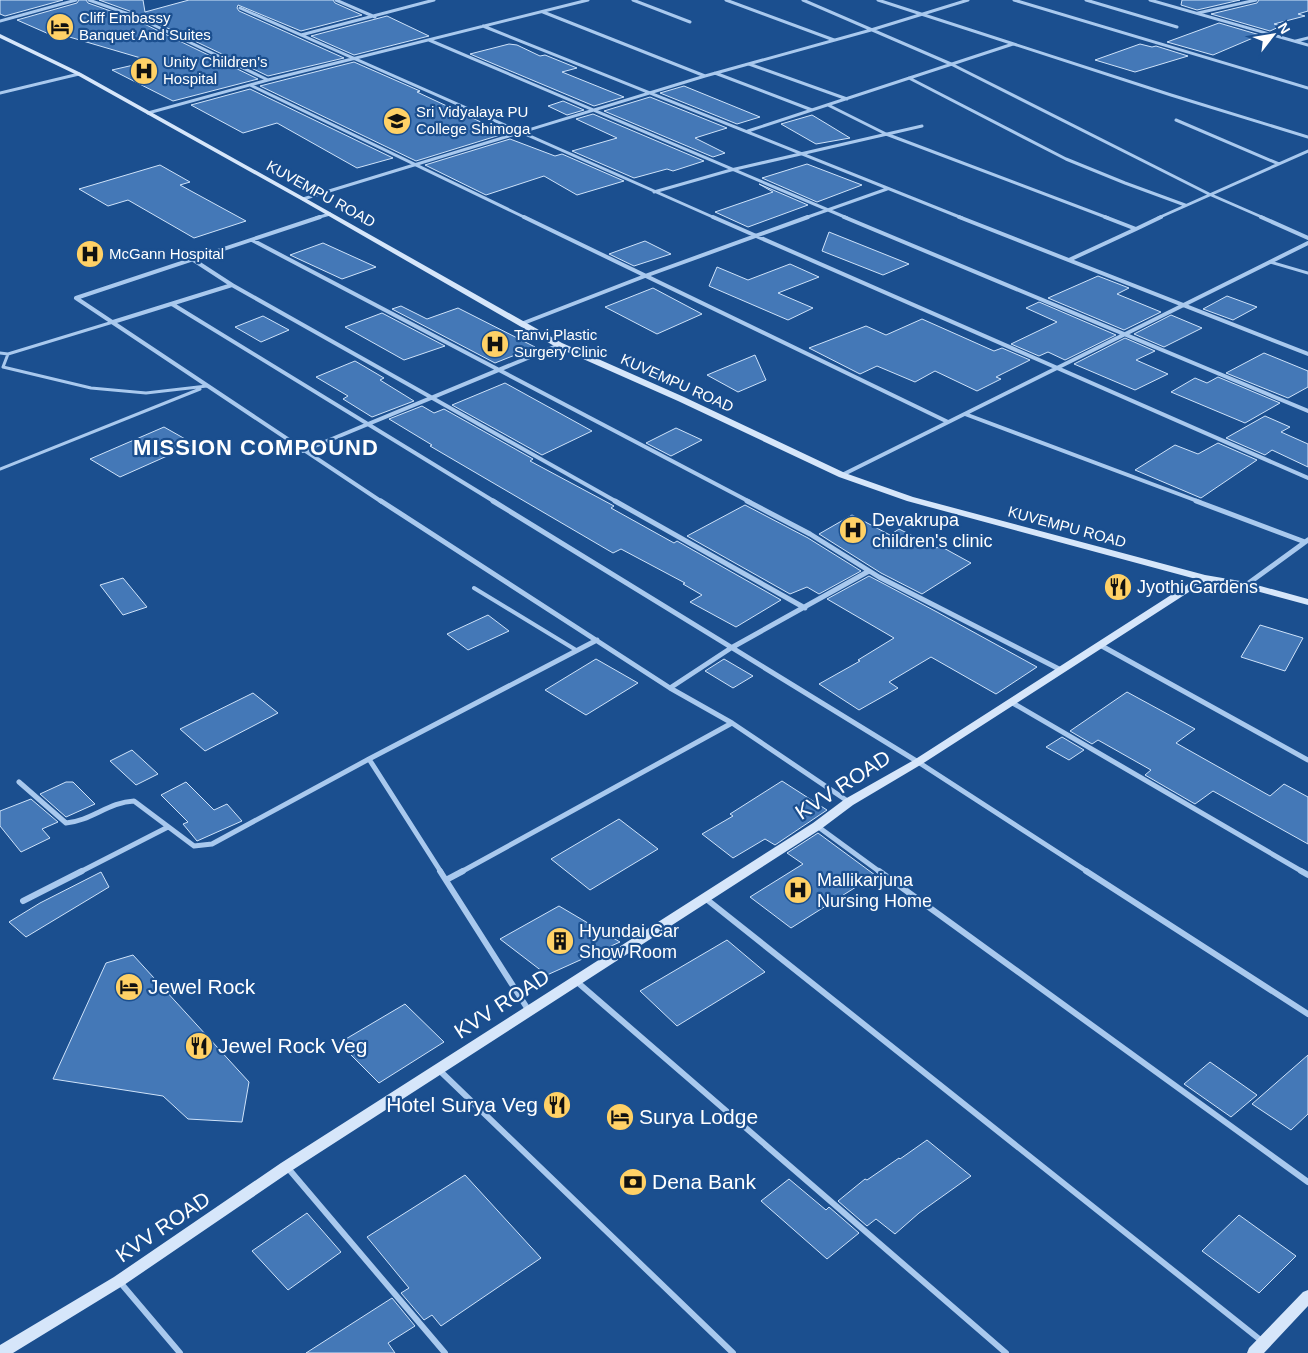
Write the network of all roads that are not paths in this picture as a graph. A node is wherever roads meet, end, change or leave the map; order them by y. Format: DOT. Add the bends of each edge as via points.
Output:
graph roads {
  1 [pos="76,0"];
  2 [pos="89,0"];
  3 [pos="336,0"];
  4 [pos="434,0"];
  5 [pos="588,0"];
  6 [pos="633,0"];
  7 [pos="726,0"];
  8 [pos="803,0"];
  9 [pos="878,0"];
  10 [pos="968,0"];
  11 [pos="1014,0"];
  12 [pos="1086,0"];
  13 [pos="1150,0"];
  14 [pos="1256,0"];
  15 [pos="240,8"];
  16 [pos="543,11"];
  17 [pos="1196,13"];
  18 [pos="919,14"];
  19 [pos="375,18"];
  20 [pos="0,20"];
  21 [pos="690,22"];
  22 [pos="483,26"];
  23 [pos="1177,27"];
  24 [pos="871,30"];
  25 [pos="300,35"];
  26 [pos="0,36"];
  27 [pos="1308,38"];
  28 [pos="429,40"];
  29 [pos="835,40"];
  30 [pos="1296,41"];
  31 [pos="1014,44"];
  32 [pos="1308,45"];
  33 [pos="353,59"];
  34 [pos="748,64"];
  35 [pos="951,64"];
  36 [pos="715,73"];
  37 [pos="79,74"];
  38 [pos="705,76"];
  39 [pos="909,78"];
  40 [pos="268,80"];
  41 [pos="250,85"];
  42 [pos="1308,88"];
  43 [pos="0,93"];
  44 [pos="648,93"];
  45 [pos="847,98"];
  46 [pos="828,105"];
  47 [pos="592,110"];
  48 [pos="813,110"];
  49 [pos="148,113"];
  50 [pos="1176,120"];
  51 [pos="922,126"];
  52 [pos="518,132"];
  53 [pos="748,132"];
  54 [pos="886,134"];
  55 [pos="1308,137"];
  56 [pos="1308,151"];
  57 [pos="799,153"];
  58 [pos="411,164"];
  59 [pos="1279,164"];
  60 [pos="731,170"];
  61 [pos="887,189"];
  62 [pos="654,192"];
  63 [pos="1209,194"];
  64 [pos="303,199"];
  65 [pos="1185,206"];
  66 [pos="829,210"];
  67 [pos="330,214"];
  68 [pos="1136,229"];
  69 [pos="757,236"];
  70 [pos="1308,238"];
  71 [pos="252,240"];
  72 [pos="1308,242"];
  73 [pos="192,259"];
  74 [pos="1069,260"];
  75 [pos="1270,262"];
  76 [pos="1308,273"];
  77 [pos="645,276"];
  78 [pos="232,285"];
  79 [pos="172,304"];
  80 [pos="1182,305"];
  81 [pos="113,322"];
  82 [pos="521,324"];
  83 [pos="1125,334"];
  84 [pos="559,345"];
  85 [pos="0,353"];
  86 [pos="8,354"];
  87 [pos="1308,354"];
  88 [pos="1057,368"];
  89 [pos="498,371"];
  90 [pos="207,386"];
  91 [pos="432,398"];
  92 [pos="1308,411"];
  93 [pos="964,414"];
  94 [pos="948,422"];
  95 [pos="366,425"];
  96 [pos="304,451"];
  97 [pos="0,469"];
  98 [pos="842,475"];
  99 [pos="1308,478"];
  100 [pos="1307,541"];
  101 [pos="869,572"];
  102 [pos="1204,578"];
  103 [pos="1246,585"];
  104 [pos="474,588"];
  105 [pos="1308,602"];
  106 [pos="804,608"];
  107 [pos="597,640"];
  108 [pos="1100,645"];
  109 [pos="732,648"];
  110 [pos="576,650"];
  111 [pos="1062,670"];
  112 [pos="670,688"];
  113 [pos="1011,702"];
  114 [pos="732,723"];
  115 [pos="369,758"];
  116 [pos="1308,760"];
  117 [pos="918,762"];
  118 [pos="19,782"];
  119 [pos="849,802"];
  120 [pos="817,826"];
  121 [pos="168,827"];
  122 [pos="1308,875"];
  123 [pos="446,880"];
  124 [pos="704,898"];
  125 [pos="23,901"];
  126 [pos="576,981"];
  127 [pos="529,1011"];
  128 [pos="1308,1014"];
  129 [pos="438,1069"];
  130 [pos="286,1167"];
  131 [pos="1308,1182"];
  132 [pos="119,1281"];
  133 [pos="1308,1296"];
  134 [pos="1259,1348"];
  135 [pos="0,1353"];
  136 [pos="180,1353"];
  137 [pos="446,1353"];
  138 [pos="733,1353"];
  139 [pos="1006,1353"];
  1 -- 20 [label="street"];
  2 -- 40 [label="street" via="136,17"];
  3 -- 19 [label="street"];
  4 -- 19 [label="street"];
  5 -- 16 [label="street"];
  6 -- 21 [label="street"];
  7 -- 29 [label="street"];
  8 -- 24 [label="street"];
  9 -- 18 [label="street"];
  10 -- 18 [label="street"];
  11 -- 42 [label="street"];
  12 -- 23 [label="street"];
  13 -- 17 [label="street"];
  14 -- 17 [label="street"];
  15 -- 25 [label="street"];
  16 -- 22 [label="street"];
  16 -- 38 [label="street"];
  17 -- 30 [label="street"];
  18 -- 24 [label="street"];
  18 -- 31 [label="street"];
  19 -- 25 [label="street"];
  22 -- 28 [label="street"];
  22 -- 44 [label="street"];
  24 -- 29 [label="street"];
  24 -- 35 [label="street"];
  25 -- 33 [label="street"];
  26 -- 37 [label="main road, KUVEMPU ROAD"];
  27 -- 30 [label="street"];
  28 -- 33 [label="street"];
  28 -- 47 [label="street"];
  29 -- 34 [label="street"];
  30 -- 32 [label="street"];
  31 -- 35 [label="street"];
  31 -- 55 [label="street"];
  33 -- 40 [label="street"];
  33 -- 52 [label="street"];
  34 -- 36 [label="street"];
  34 -- 45 [label="street"];
  35 -- 39 [label="street"];
  35 -- 63 [label="street"];
  36 -- 38 [label="street"];
  36 -- 48 [label="street"];
  37 -- 43 [label="street"];
  37 -- 49 [label="main road, KUVEMPU ROAD"];
  38 -- 44 [label="street"];
  39 -- 45 [label="street"];
  39 -- 65 [label="street" via="1092,172"];
  40 -- 41 [label="street"];
  41 -- 49 [label="street"];
  41 -- 58 [label="street"];
  44 -- 47 [label="street"];
  44 -- 53 [label="street"];
  45 -- 46 [label="street"];
  46 -- 48 [label="street"];
  46 -- 54 [label="street"];
  47 -- 52 [label="street"];
  47 -- 60 [label="street"];
  48 -- 53 [label="street"];
  49 -- 64 [label="main road, KUVEMPU ROAD"];
  50 -- 59 [label="street"];
  51 -- 54 [label="street"];
  52 -- 58 [label="street"];
  52 -- 62 [label="street"];
  53 -- 57 [label="street"];
  54 -- 57 [label="street"];
  54 -- 68 [label="street"];
  56 -- 59 [label="street"];
  57 -- 60 [label="street"];
  57 -- 61 [label="street"];
  58 -- 64 [label="street"];
  58 -- 77 [label="street"];
  59 -- 63 [label="street"];
  60 -- 62 [label="street"];
  60 -- 66 [label="street"];
  61 -- 66 [label="street"];
  61 -- 74 [label="street"];
  62 -- 69 [label="street"];
  63 -- 65 [label="street"];
  63 -- 70 [label="street"];
  64 -- 67 [label="main road, KUVEMPU ROAD"];
  65 -- 68 [label="street"];
  66 -- 69 [label="street"];
  66 -- 83 [label="street"];
  67 -- 71 [label="street"];
  67 -- 82 [label="main road, KUVEMPU ROAD"];
  68 -- 74 [label="street"];
  69 -- 77 [label="street"];
  69 -- 88 [label="street"];
  71 -- 73 [label="street"];
  71 -- 89 [label="street"];
  72 -- 75 [label="street"];
  73 -- 78 [label="street"];
  73 -- 81 [label="street" via="76,298"];
  74 -- 80 [label="street"];
  75 -- 76 [label="lane"];
  75 -- 80 [label="street"];
  77 -- 82 [label="street"];
  77 -- 94 [label="street"];
  78 -- 79 [label="street"];
  78 -- 91 [label="street"];
  79 -- 81 [label="street"];
  79 -- 95 [label="street"];
  80 -- 83 [label="street"];
  80 -- 87 [label="street"];
  81 -- 86 [label="lane"];
  81 -- 90 [label="street"];
  82 -- 84 [label="main road, KUVEMPU ROAD"];
  83 -- 88 [label="street"];
  83 -- 92 [label="street"];
  84 -- 89 [label="street"];
  84 -- 98 [label="main road, KUVEMPU ROAD"];
  85 -- 86 [label="lane"];
  86 -- 90 [label="lane" via="3,367 91,388 146,393"];
  88 -- 93 [label="street"];
  88 -- 99 [label="street"];
  89 -- 91 [label="street"];
  89 -- 101 [label="street" via="810,534"];
  90 -- 96 [label="street"];
  90 -- 97 [label="lane"];
  91 -- 95 [label="street"];
  91 -- 106 [label="street"];
  93 -- 94 [label="street"];
  93 -- 100 [label="street"];
  94 -- 98 [label="street"];
  95 -- 96 [label="street"];
  95 -- 109 [label="street"];
  96 -- 107 [label="street"];
  98 -- 102 [label="main road, KUVEMPU ROAD" via="910,499"];
  100 -- 103 [label="street"];
  101 -- 106 [label="street"];
  101 -- 111 [label="street"];
  102 -- 103 [label="main road, KUVEMPU ROAD"];
  102 -- 108 [label="main road, KVV ROAD"];
  103 -- 105 [label="main road, KUVEMPU ROAD"];
  104 -- 110 [label="lane"];
  106 -- 109 [label="street"];
  107 -- 110 [label="street"];
  107 -- 112 [label="street"];
  108 -- 111 [label="main road, KVV ROAD"];
  108 -- 116 [label="street"];
  109 -- 112 [label="street"];
  109 -- 117 [label="street"];
  110 -- 115 [label="street"];
  111 -- 113 [label="main road, KVV ROAD"];
  112 -- 114 [label="street"];
  113 -- 117 [label="main road, KVV ROAD"];
  113 -- 122 [label="street"];
  114 -- 119 [label="street"];
  114 -- 123 [label="street"];
  115 -- 121 [label="street" via="212,844 194,846"];
  115 -- 123 [label="street"];
  117 -- 119 [label="main road, KVV ROAD"];
  117 -- 128 [label="street"];
  118 -- 121 [label="street" via="66,823 77,822 114,804 134,801"];
  119 -- 120 [label="main road, KVV ROAD"];
  120 -- 124 [label="main road, KVV ROAD"];
  120 -- 131 [label="street"];
  121 -- 125 [label="street"];
  123 -- 127 [label="street"];
  124 -- 126 [label="main road, KVV ROAD"];
  124 -- 134 [label="street"];
  126 -- 127 [label="main road, KVV ROAD"];
  126 -- 139 [label="street"];
  127 -- 129 [label="main road, KVV ROAD"];
  129 -- 130 [label="main road, KVV ROAD"];
  129 -- 138 [label="street"];
  130 -- 132 [label="main road, KVV ROAD"];
  130 -- 137 [label="street"];
  132 -- 135 [label="main road, KVV ROAD"];
  132 -- 136 [label="street"];
  133 -- 134 [label="main road"];
}
